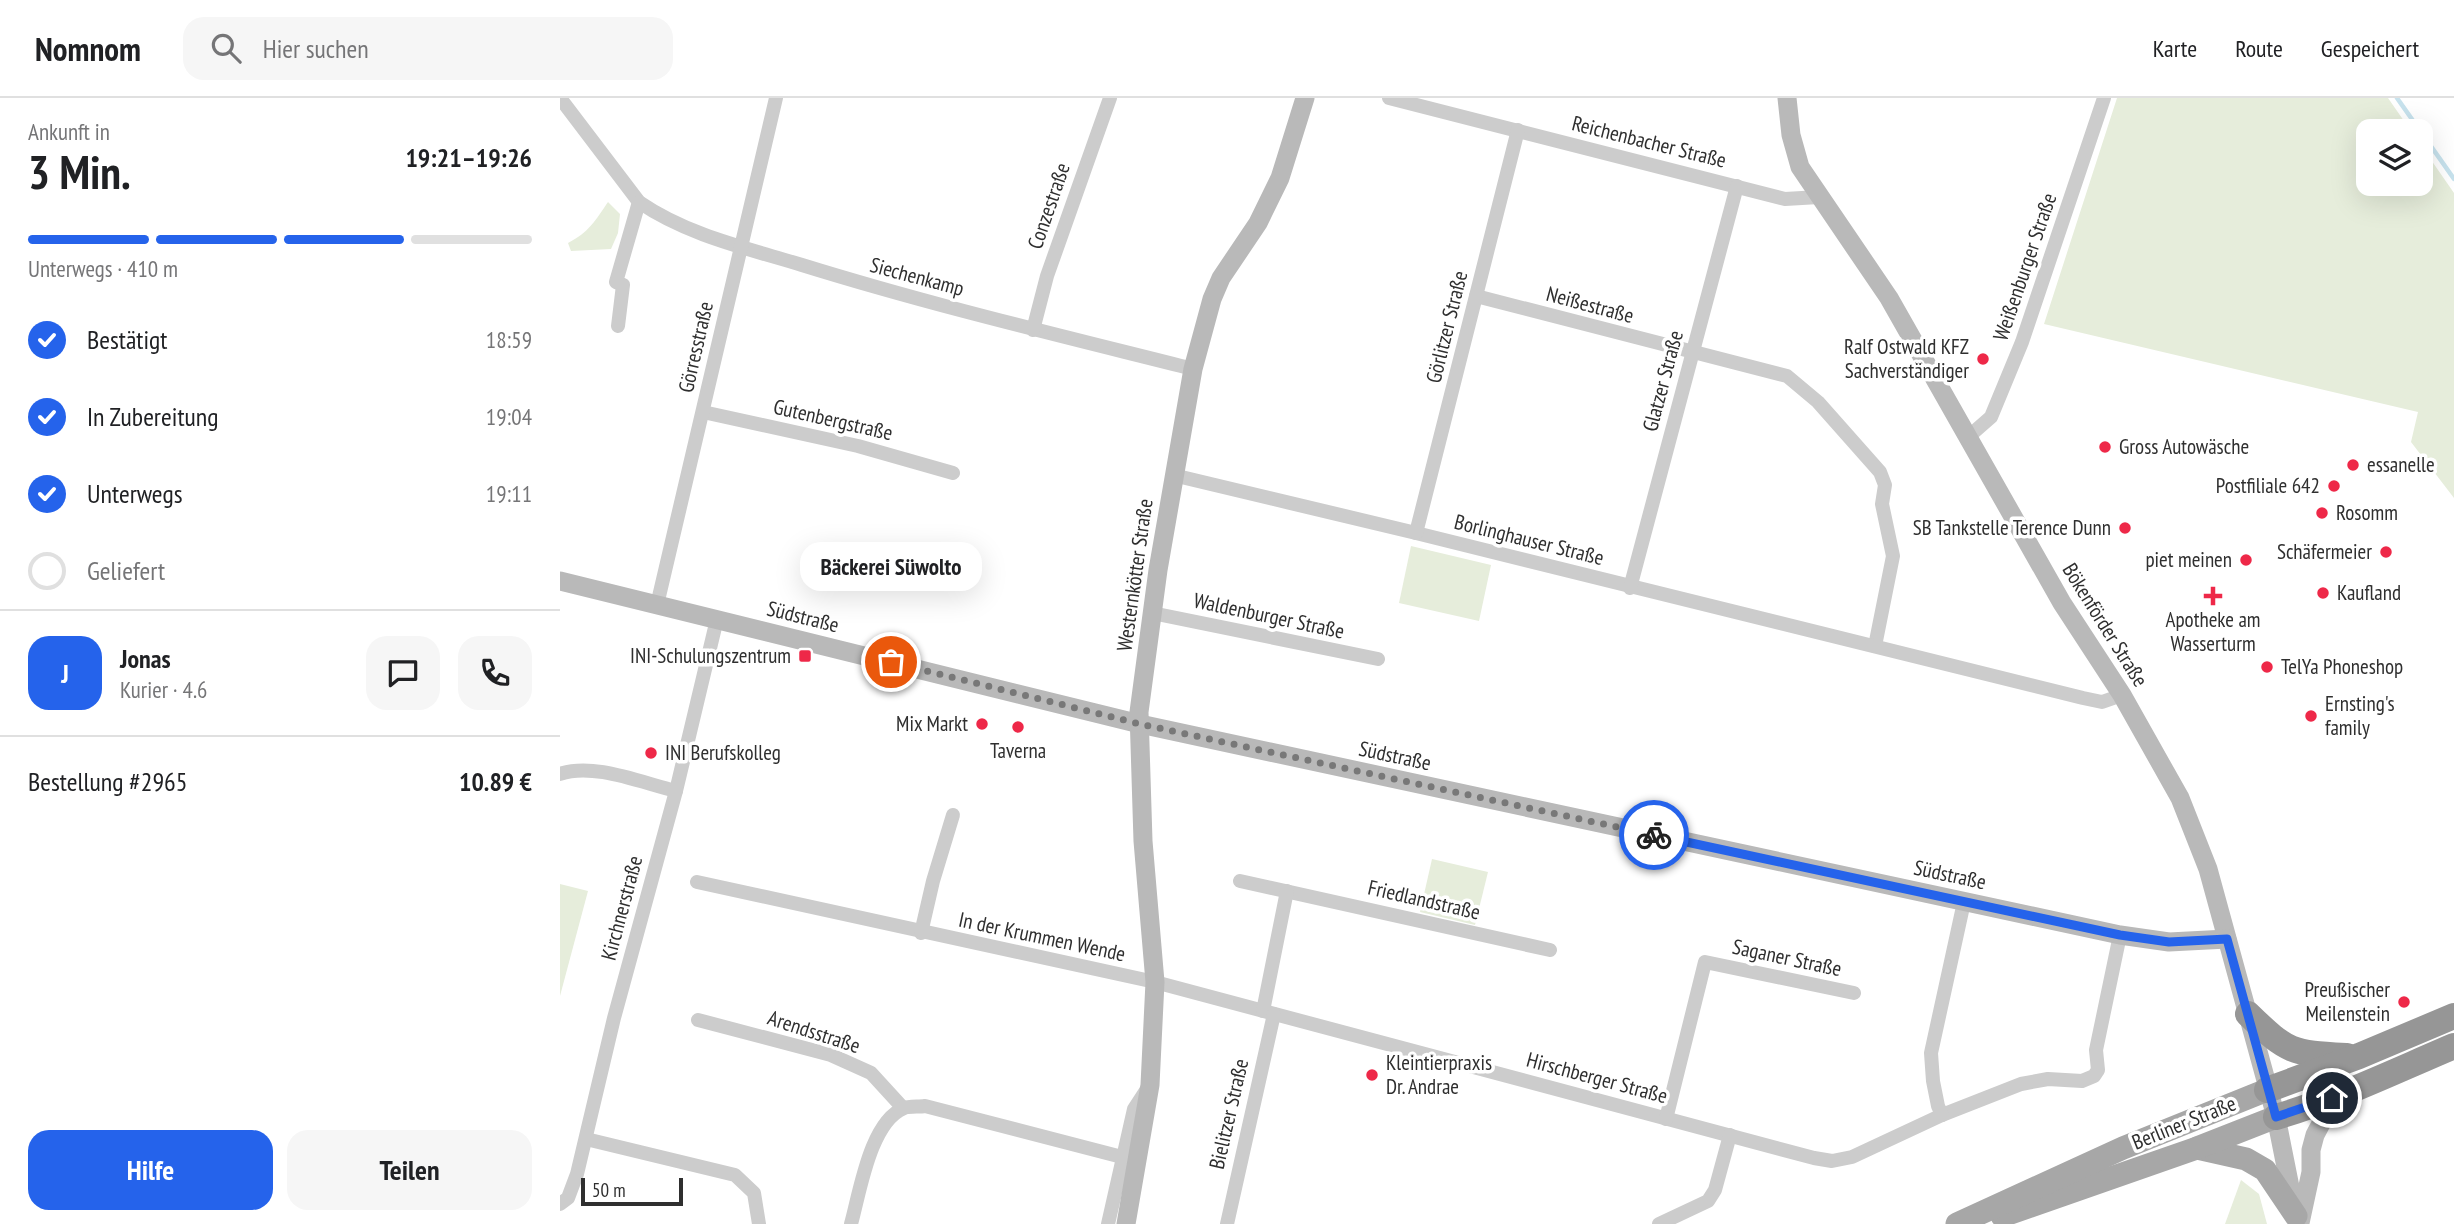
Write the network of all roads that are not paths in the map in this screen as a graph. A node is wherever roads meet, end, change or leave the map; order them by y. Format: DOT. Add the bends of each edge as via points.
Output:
graph roads {
  1 [pos="560,98"];
  2 [pos="776,98"];
  3 [pos="1110,98"];
  4 [pos="1305,98"];
  5 [pos="1389,98"];
  6 [pos="1787,98"];
  7 [pos="2104,98"];
  8 [pos="565,116"];
  9 [pos="1518,130"];
  10 [pos="1737,186"];
  11 [pos="1819,197"];
  12 [pos="639,202"];
  13 [pos="741,246"];
  14 [pos="1476,296"];
  15 [pos="618,326"];
  16 [pos="1033,330"];
  17 [pos="1692,351"];
  18 [pos="1193,369"];
  19 [pos="703,412"];
  20 [pos="1968,438"];
  21 [pos="953,473"];
  22 [pos="1173,475"];
  23 [pos="1416,533"];
  24 [pos="560,581"];
  25 [pos="1630,587"];
  26 [pos="657,605"];
  27 [pos="1152,613"];
  28 [pos="717,619"];
  29 [pos="1875,646"];
  30 [pos="1378,659"];
  31 [pos="2122,695"];
  32 [pos="1140,724"];
  33 [pos="560,774"];
  34 [pos="676,791"];
  35 [pos="953,815"];
  36 [pos="1240,881"];
  37 [pos="697,883"];
  38 [pos="1287,891"];
  39 [pos="1964,902"];
  40 [pos="921,933"];
  41 [pos="2120,935"];
  42 [pos="2227,939"];
  43 [pos="1550,950"];
  44 [pos="1155,982"];
  45 [pos="1854,993"];
  46 [pos="1268,1012"];
  47 [pos="2248,1014"];
  48 [pos="2454,1016"];
  49 [pos="698,1020"];
  50 [pos="2454,1046"];
  51 [pos="2359,1056"];
  52 [pos="1150,1085"];
  53 [pos="2354,1089"];
  54 [pos="2267,1090"];
  55 [pos="903,1108"];
  56 [pos="1942,1115"];
  57 [pos="2276,1117"];
  58 [pos="1667,1119"];
  59 [pos="1730,1135"];
  60 [pos="586,1139"];
  61 [pos="2197,1148"];
  62 [pos="1122,1157"];
  63 [pos="560,1204"];
  64 [pos="2298,1221"];
  65 [pos="758,1224"];
  66 [pos="851,1224"];
  67 [pos="1108,1224"];
  68 [pos="1126,1224"];
  69 [pos="1227,1224"];
  70 [pos="1659,1224"];
  71 [pos="1957,1224"];
  72 [pos="1976,1224"];
  1 -- 8 [label="street, Siechenkamp"];
  2 -- 13 [label="street, Görresstraße"];
  3 -- 16 [label="street, Conzestraße" via="1047,276"];
  4 -- 18 [label="main road, Westernkötter Straße" via="1280,178 1212,299"];
  5 -- 9 [label="street, Reichenbacher Straße"];
  6 -- 11 [label="main road, Bökenförder Straße" via="1800,167"];
  7 -- 20 [label="street, Weißenburger Straße" via="1992,417"];
  8 -- 12 [label="street, Siechenkamp"];
  9 -- 10 [label="street, Reichenbacher Straße"];
  9 -- 14 [label="street, Görlitzer Straße"];
  10 -- 11 [label="street, Reichenbacher Straße" via="1785,199"];
  10 -- 17 [label="street, Glatzer Straße"];
  11 -- 20 [label="main road, Bökenförder Straße" via="1889,298"];
  12 -- 13 [label="street, Siechenkamp" via="694,232"];
  12 -- 15 [label="street" via="615,282 624,285"];
  13 -- 16 [label="street, Siechenkamp"];
  13 -- 19 [label="street, Görresstraße"];
  14 -- 17 [label="street, Neißestraße"];
  14 -- 23 [label="street, Görlitzer Straße"];
  16 -- 18 [label="street, Siechenkamp"];
  17 -- 25 [label="street, Glatzer Straße"];
  17 -- 29 [label="street" via="1787,376 1818,402 1880,472 1893,556"];
  18 -- 22 [label="main road, Westernkötter Straße"];
  19 -- 21 [label="street, Gutenbergstraße" via="858,446"];
  19 -- 26 [label="street, Görresstraße"];
  20 -- 31 [label="main road, Bökenförder Straße" via="2062,603"];
  22 -- 23 [label="street, Borlinghauser Straße"];
  22 -- 27 [label="main road, Westernkötter Straße"];
  23 -- 25 [label="street, Borlinghauser Straße"];
  24 -- 26 [label="main road, Südstraße"];
  25 -- 29 [label="street, Borlinghauser Straße"];
  26 -- 28 [label="main road, Südstraße"];
  27 -- 30 [label="street, Waldenburger Straße"];
  27 -- 32 [label="main road, Westernkötter Straße"];
  28 -- 32 [label="main road, Südstraße"];
  28 -- 34 [label="street, Kirchnerstraße"];
  29 -- 31 [label="street, Borlinghauser Straße" via="2096,701"];
  31 -- 42 [label="main road, Bökenförder Straße" via="2180,798 2208,869"];
  32 -- 39 [label="main road, Südstraße"];
  32 -- 44 [label="main road, Westernkötter Straße" via="1143,841"];
  33 -- 34 [label="street" via="587,769"];
  34 -- 60 [label="street, Kirchnerstraße"];
  35 -- 40 [label="street"];
  36 -- 38 [label="street, Friedlandstraße"];
  37 -- 40 [label="street, In der Krummen Wende"];
  38 -- 43 [label="street, Friedlandstraße"];
  38 -- 46 [label="street"];
  39 -- 41 [label="main road, Südstraße"];
  39 -- 56 [label="street" via="1931,1053"];
  40 -- 44 [label="street, In der Krummen Wende"];
  41 -- 42 [label="main road, Südstraße" via="2169,942"];
  41 -- 56 [label="street, Hirschberger Straße" via="2094,1076 2082,1081 2048,1079 2021,1084"];
  42 -- 47 [label="main road, Bökenförder Straße"];
  44 -- 46 [label="street, Hirschberger Straße"];
  44 -- 52 [label="main road, Westernkötter Straße"];
  45 -- 58 [label="street, Saganer Straße" via="1705,962"];
  46 -- 58 [label="street, Hirschberger Straße"];
  46 -- 69 [label="street, Bielitzer Straße"];
  47 -- 51 [label="highway" via="2297,1052"];
  47 -- 54 [label="main road, Bökenförder Straße"];
  48 -- 51 [label="highway, Berliner Straße"];
  49 -- 55 [label="street, Arendsstraße" via="831,1055 872,1073"];
  50 -- 53 [label="highway, Berliner Straße"];
  51 -- 54 [label="highway, Berliner Straße"];
  52 -- 62 [label="street, Westernkötter Straße" via="1134,1109"];
  52 -- 68 [label="main road, Westernkötter Straße"];
  53 -- 57 [label="highway, Berliner Straße"];
  53 -- 64 [label="main road" via="2325,1116 2315,1135"];
  54 -- 57 [label="main road, Bökenförder Straße"];
  54 -- 71 [label="main road, Berliner Straße" via="2123,1148"];
  55 -- 62 [label="street" via="925,1106"];
  55 -- 66 [label="street" via="882,1126 873,1144"];
  56 -- 59 [label="street, Hirschberger Straße" via="1852,1157 1832,1161"];
  57 -- 61 [label="main road, Berliner Straße"];
  57 -- 64 [label="main road, Bökenförder Straße"];
  58 -- 59 [label="street, Hirschberger Straße"];
  59 -- 70 [label="street" via="1715,1190 1707,1201"];
  60 -- 63 [label="street, Kirchnerstraße" via="568,1198"];
  60 -- 65 [label="street" via="735,1175 754,1194"];
  61 -- 64 [label="main road" via="2246,1159 2265,1170"];
  61 -- 72 [label="main road, Berliner Straße"];
  62 -- 67 [label="street, Westernkötter Straße"];
}
